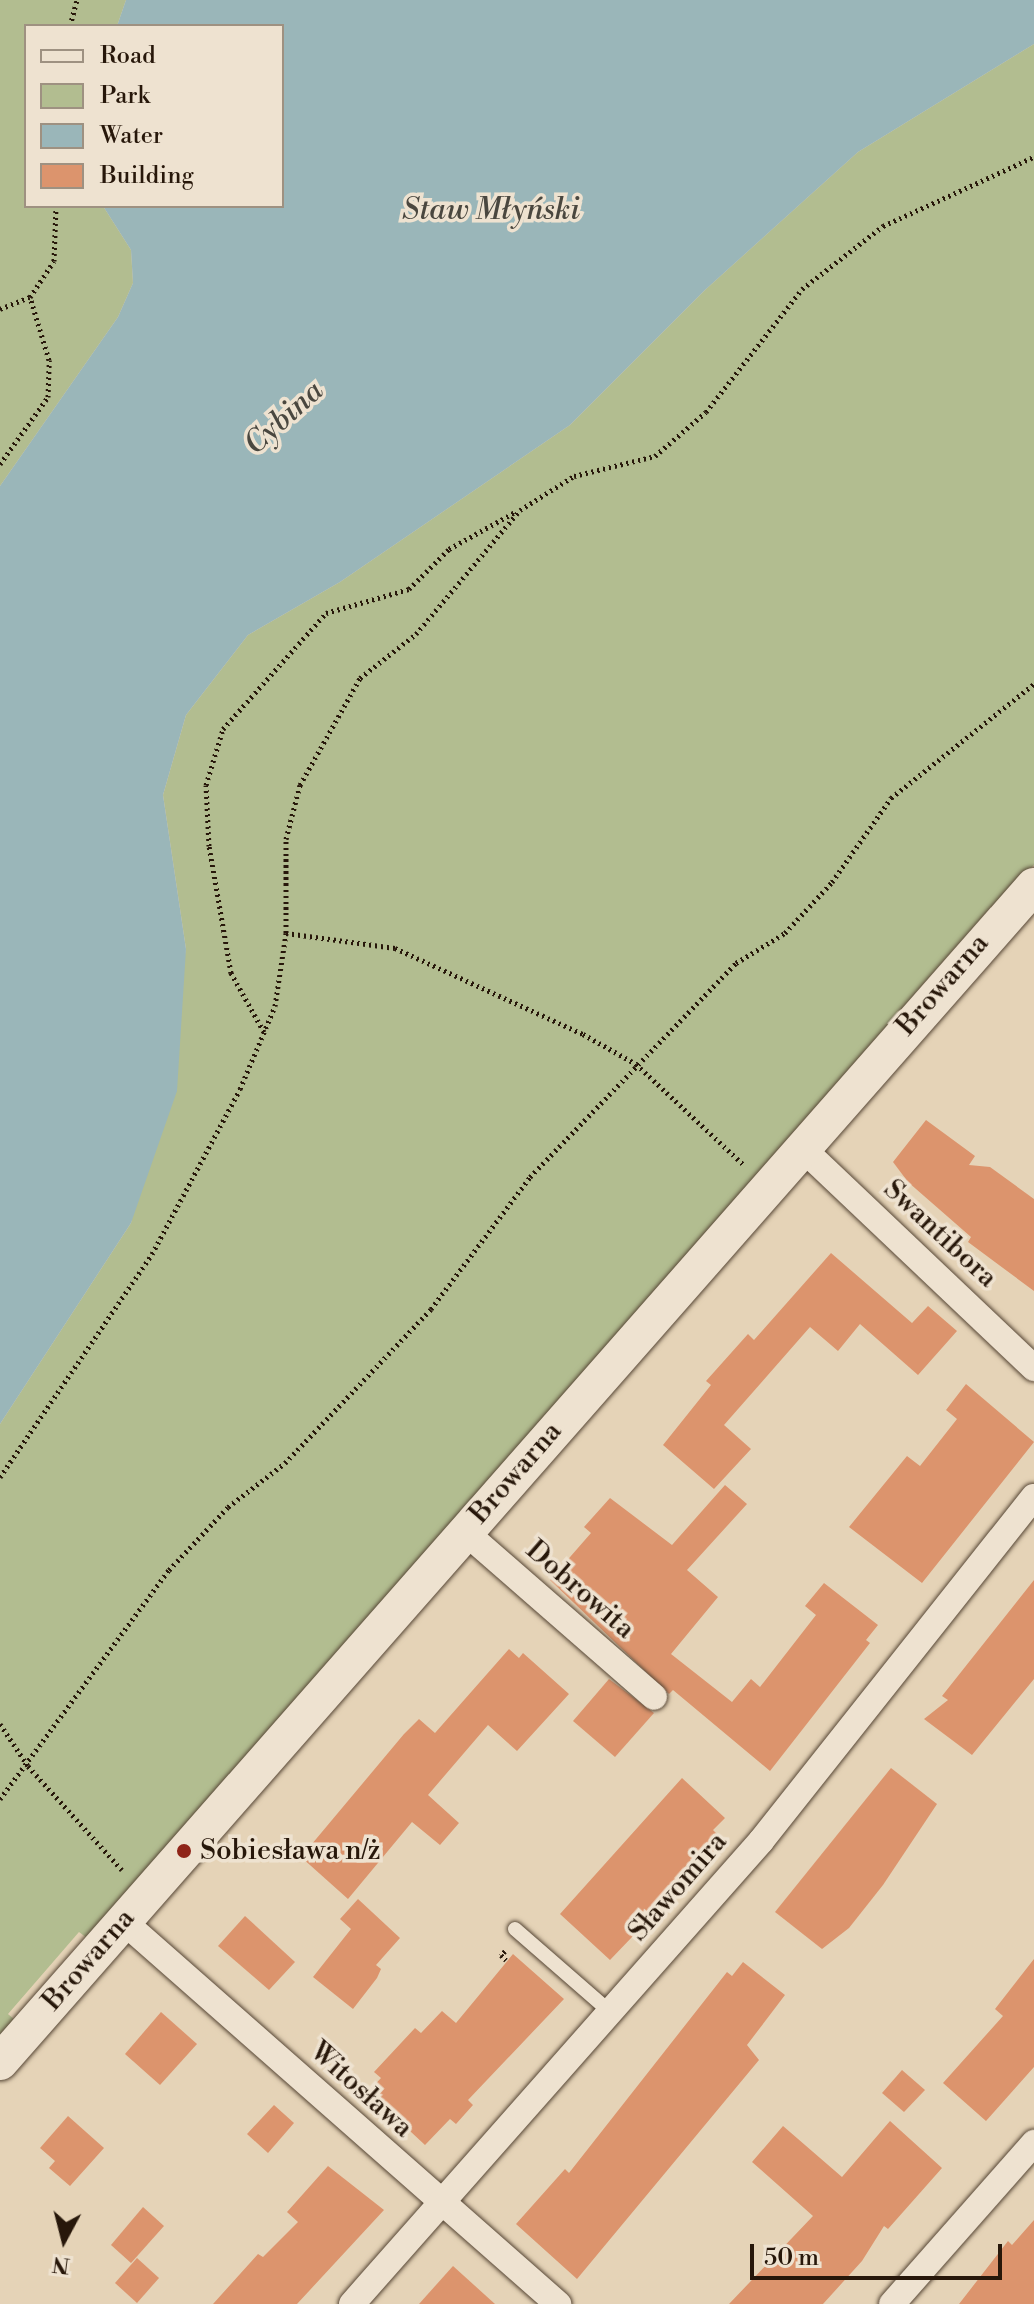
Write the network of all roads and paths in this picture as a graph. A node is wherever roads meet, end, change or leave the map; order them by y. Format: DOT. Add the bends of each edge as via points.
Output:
graph roads {
  1 [pos="77,0"];
  2 [pos="71,24"];
  3 [pos="1034,157"];
  4 [pos="56,208"];
  5 [pos="30,297"];
  6 [pos="0,309"];
  7 [pos="0,464"];
  8 [pos="520,510"];
  9 [pos="1034,684"];
  10 [pos="1034,886"];
  11 [pos="286,933"];
  12 [pos="264,1032"];
  13 [pos="636,1064"];
  14 [pos="801,1147"];
  15 [pos="767,1186"];
  16 [pos="1034,1368"];
  17 [pos="0,1477"];
  18 [pos="1034,1497"];
  19 [pos="464,1531"];
  20 [pos="654,1697"];
  21 [pos="0,1724"];
  22 [pos="28,1766"];
  23 [pos="0,1799"];
  24 [pos="134,1908"];
  25 [pos="515,1929"];
  26 [pos="501,1955"];
  27 [pos="506,1960"];
  28 [pos="610,2012"];
  29 [pos="0,2062"];
  30 [pos="1034,2143"];
  31 [pos="440,2204"];
  32 [pos="352,2304"];
  33 [pos="558,2304"];
  34 [pos="892,2304"];
  1 -- 2 [label="path"];
  3 -- 8 [label="path" via="883,226 802,289 706,412 655,456 574,476"];
  4 -- 5 [label="path" via="54,261"];
  5 -- 6 [label="path"];
  5 -- 7 [label="path" via="49,360 48,397"];
  8 -- 11 [label="path" via="416,634 360,678 300,785 286,839"];
  8 -- 12 [label="path" via="449,549 409,589 326,613 223,729 206,785 209,846 231,973"];
  9 -- 13 [label="path" via="891,798 832,882 794,923 736,963"];
  10 -- 14 [label="street, Browarna"];
  11 -- 12 [label="path" via="275,1006"];
  11 -- 13 [label="path" via="395,948"];
  12 -- 17 [label="path" via="240,1089 152,1254"];
  13 -- 15 [label="path"];
  13 -- 22 [label="path" via="530,1177 431,1309 285,1463 228,1507 169,1570"];
  14 -- 15 [label="street, Browarna"];
  14 -- 16 [label="street, Swantibora"];
  15 -- 19 [label="street, Browarna"];
  18 -- 28 [label="street, Sławomira" via="809,1784"];
  19 -- 20 [label="street, Dobrowita"];
  19 -- 24 [label="street, Browarna"];
  21 -- 22 [label="path"];
  22 -- 23 [label="path"];
  22 -- 24 [label="path"];
  24 -- 29 [label="street, Browarna"];
  24 -- 31 [label="street, Witosława"];
  25 -- 28 [label="lane"];
  26 -- 27 [label="path"];
  28 -- 31 [label="street, Sławomira"];
  30 -- 34 [label="street"];
  31 -- 32 [label="street, Sławomira"];
  31 -- 33 [label="street, Witosława"];
}
